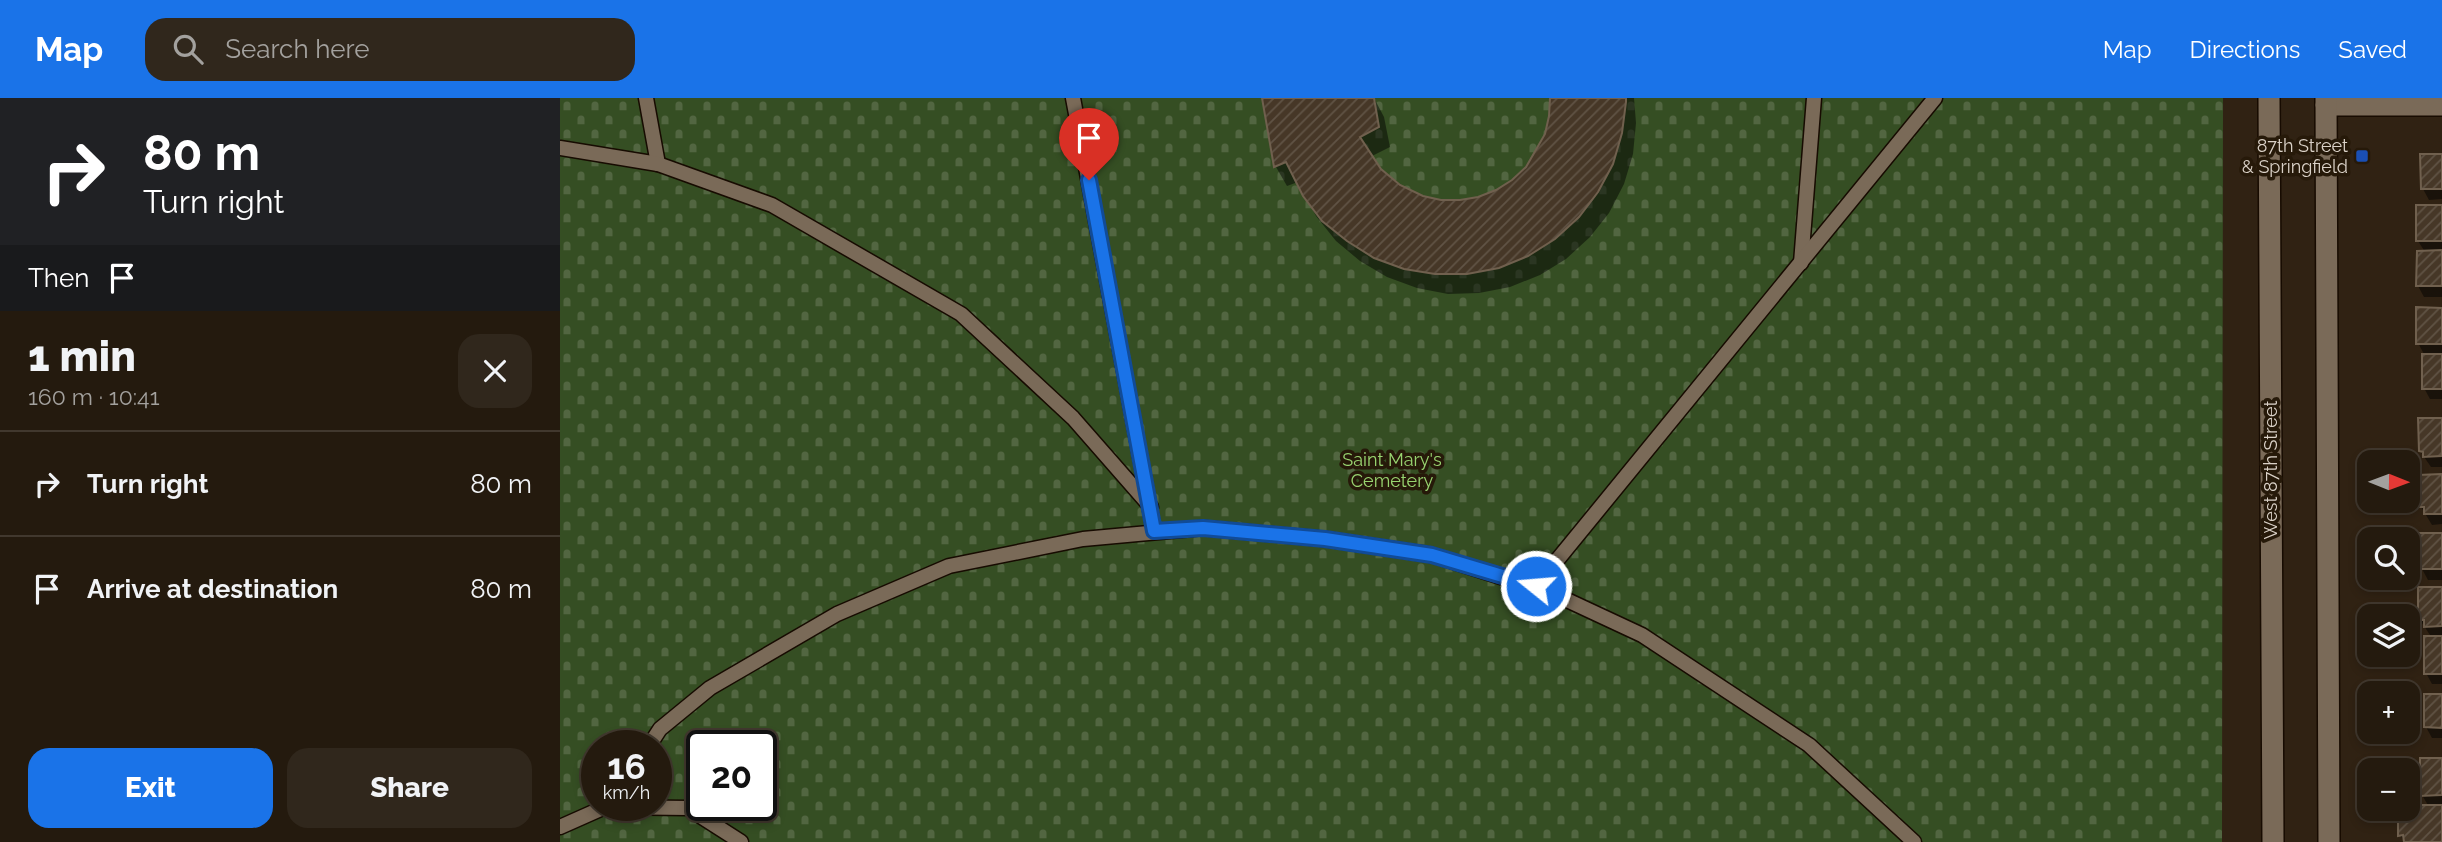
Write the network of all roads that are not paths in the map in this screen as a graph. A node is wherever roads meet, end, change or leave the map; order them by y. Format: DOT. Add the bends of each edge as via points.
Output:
graph roads {
  1 [pos="646,98"];
  2 [pos="1073,98"];
  3 [pos="1814,98"];
  4 [pos="1935,98"];
  5 [pos="2269,98"];
  6 [pos="2326,101"];
  7 [pos="2442,105"];
  8 [pos="560,148"];
  9 [pos="658,164"];
  10 [pos="1801,263"];
  11 [pos="1151,507"];
  12 [pos="1154,531"];
  13 [pos="1536,586"];
  14 [pos="659,730"];
  15 [pos="672,808"];
  16 [pos="581,817"];
  17 [pos="560,827"];
  18 [pos="741,842"];
  19 [pos="1914,842"];
  20 [pos="2273,842"];
  21 [pos="2329,842"];
  1 -- 9 [label="lane"];
  2 -- 11 [label="lane"];
  3 -- 10 [label="lane"];
  4 -- 10 [label="lane"];
  5 -- 20 [label="main road, West 87th Street"];
  6 -- 7 [label="main road"];
  6 -- 21 [label="main road"];
  8 -- 9 [label="lane"];
  9 -- 11 [label="lane" via="772,205 961,314 1073,418"];
  10 -- 13 [label="lane"];
  11 -- 12 [label="lane"];
  12 -- 13 [label="lane" via="1203,528 1325,539 1432,555"];
  12 -- 14 [label="lane" via="1083,539 949,566 837,614 710,688"];
  13 -- 19 [label="lane" via="1642,635 1810,745"];
  15 -- 18 [label="lane" via="688,808"];
  16 -- 17 [label="lane"];
}
